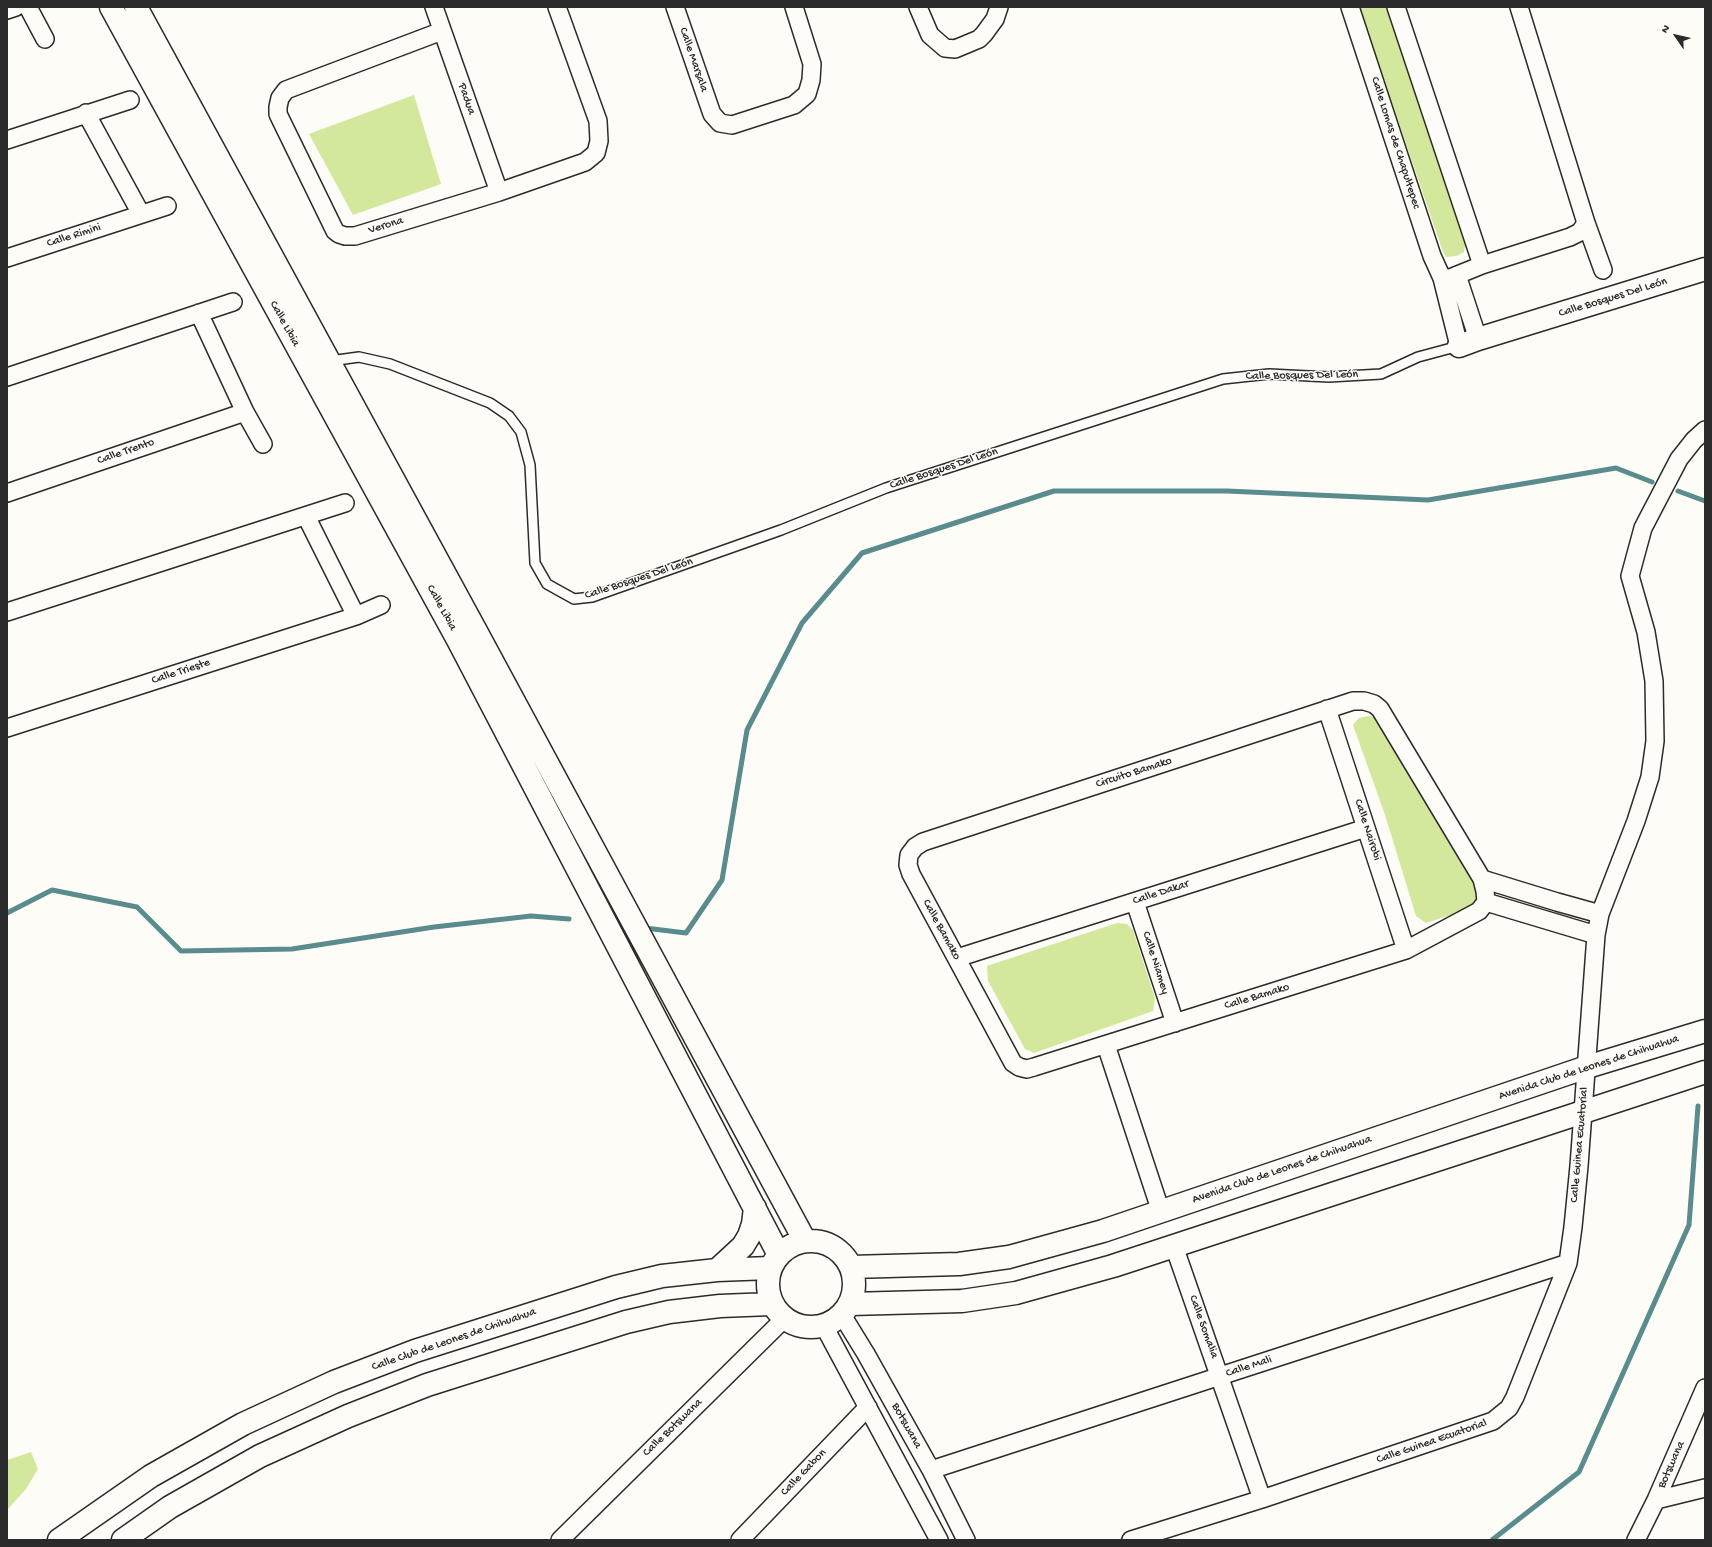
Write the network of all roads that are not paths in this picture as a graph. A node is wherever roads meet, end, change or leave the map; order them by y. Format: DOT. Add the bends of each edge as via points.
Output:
graph roads {
  1 [pos="16,7"];
  2 [pos="28,7"];
  3 [pos="111,7"];
  4 [pos="136,7"];
  5 [pos="434,7"];
  6 [pos="557,7"];
  7 [pos="675,7"];
  8 [pos="794,7"];
  9 [pos="918,7"];
  10 [pos="999,7"];
  11 [pos="1350,7"];
  12 [pos="1396,7"];
  13 [pos="1519,7"];
  14 [pos="7,10"];
  15 [pos="442,31"];
  16 [pos="45,39"];
  17 [pos="130,100"];
  18 [pos="86,113"];
  19 [pos="7,140"];
  20 [pos="499,192"];
  21 [pos="167,206"];
  22 [pos="141,214"];
  23 [pos="1586,223"];
  24 [pos="7,258"];
  25 [pos="1482,265"];
  26 [pos="1705,269"];
  27 [pos="1603,270"];
  28 [pos="1449,276"];
  29 [pos="232,302"];
  30 [pos="199,313"];
  31 [pos="1469,342"];
  32 [pos="329,362"];
  33 [pos="7,376"];
  34 [pos="245,412"];
  35 [pos="1705,430"];
  36 [pos="263,444"];
  37 [pos="7,493"];
  38 [pos="345,504"];
  39 [pos="306,516"];
  40 [pos="382,605"];
  41 [pos="7,612"];
  42 [pos="356,616"];
  43 [pos="468,637"];
  44 [pos="1327,710"];
  45 [pos="7,728"];
  46 [pos="1366,828"];
  47 [pos="909,855"];
  48 [pos="1482,879"];
  49 [pos="1135,902"];
  50 [pos="1486,902"];
  51 [pos="1600,914"];
  52 [pos="1596,935"];
  53 [pos="1406,950"];
  54 [pos="957,958"];
  55 [pos="1175,1023"];
  56 [pos="1705,1031"];
  57 [pos="1106,1045"];
  58 [pos="1587,1066"];
  59 [pos="1705,1072"];
  60 [pos="1582,1112"];
  61 [pos="755,1208"];
  62 [pos="1161,1212"];
  63 [pos="805,1241"];
  64 [pos="1174,1246"];
  65 [pos="774,1261"];
  66 [pos="1568,1263"];
  67 [pos="851,1267"];
  68 [pos="718,1270"];
  69 [pos="777,1311"];
  70 [pos="838,1315"];
  71 [pos="1221,1376"];
  72 [pos="1705,1388"];
  73 [pos="868,1407"];
  74 [pos="931,1470"];
  75 [pos="1703,1493"];
  76 [pos="1262,1498"];
  77 [pos="1656,1500"];
  78 [pos="931,1536"];
  79 [pos="561,1539"];
  80 [pos="59,1540"];
  81 [pos="123,1540"];
  82 [pos="740,1540"];
  83 [pos="966,1540"];
  84 [pos="1131,1540"];
  85 [pos="1636,1540"];
  1 -- 14 [label="street"];
  2 -- 16 [label="street"];
  3 -- 43 [label="street, Calle Libia"];
  4 -- 32 [label="street, Calle Libia"];
  5 -- 15 [label="street, Padua"];
  6 -- 20 [label="street, Verona" via="598,121 600,141 596,153 584,162"];
  7 -- 8 [label="street, Calle Marsala" via="712,114 720,123 732,125 794,105 807,94 812,64"];
  9 -- 10 [label="street" via="930,35 945,48 954,49 984,34 995,19"];
  11 -- 28 [label="street, Calle Lomas de Chapultepec" via="1432,256"];
  12 -- 25 [label="street"];
  13 -- 23 [label="street"];
  15 -- 20 [label="street, Padua"];
  15 -- 20 [label="street, Verona" via="286,90 280,98 278,114 339,234 355,236"];
  17 -- 18 [label="street"];
  18 -- 19 [label="street"];
  18 -- 22 [label="street"];
  21 -- 22 [label="street, Calle Rimini"];
  22 -- 24 [label="street, Calle Rimini"];
  23 -- 25 [label="street" via="1580,232 1570,237"];
  23 -- 27 [label="street"];
  25 -- 28 [label="street"];
  26 -- 31 [label="street, Calle Bosques Del León"];
  28 -- 31 [label="street, Calle Lomas de Chapultepec"];
  29 -- 30 [label="street"];
  30 -- 33 [label="street"];
  30 -- 34 [label="street"];
  31 -- 32 [label="lane, Calle Bosques Del León" via="1418,357 1381,374 1329,377 1269,374 1223,379 886,488 781,530 592,597 574,599 547,584 535,563 530,465 521,432 509,416 490,403 390,364 359,357"];
  32 -- 43 [label="street, Calle Libia"];
  34 -- 36 [label="street"];
  34 -- 37 [label="street, Calle Trento"];
  35 -- 51 [label="street, Calle Guinea Ecuatorial" via="1679,459 1643,528 1630,576 1646,632 1654,681 1655,741 1650,777"];
  38 -- 39 [label="street"];
  39 -- 41 [label="street"];
  39 -- 42 [label="street"];
  40 -- 42 [label="street, Calle Trieste"];
  42 -- 45 [label="street, Calle Trieste"];
  43 -- 61 [label="street"];
  43 -- 63 [label="street"];
  44 -- 46 [label="street, Calle Nairobi"];
  44 -- 47 [label="street, Circuito Bamako" via="923,842"];
  44 -- 48 [label="street, Circuito Bamako" via="1353,701 1364,701 1380,709"];
  46 -- 49 [label="street, Calle Dakar"];
  46 -- 53 [label="street, Calle Nairobi"];
  47 -- 54 [label="street, Calle Bamako" via="908,865 911,874"];
  48 -- 50 [label="street"];
  48 -- 51 [label="street"];
  49 -- 54 [label="street, Calle Dakar"];
  49 -- 55 [label="street, Calle Niamey"];
  50 -- 52 [label="street"];
  50 -- 53 [label="street, Calle Bamako" via="1479,911"];
  51 -- 52 [label="street, Calle Guinea Ecuatorial"];
  52 -- 58 [label="street, Calle Guinea Ecuatorial"];
  53 -- 55 [label="street, Calle Bamako"];
  54 -- 57 [label="street, Calle Bamako" via="1008,1057 1019,1067 1027,1069"];
  55 -- 57 [label="street, Calle Bamako"];
  56 -- 58 [label="street, Avenida Club de Leones de Chihuahua"];
  57 -- 62 [label="street"];
  58 -- 60 [label="street, Calle Guinea Ecuatorial"];
  58 -- 62 [label="street, Avenida Club de Leones de Chihuahua"];
  59 -- 60 [label="street"];
  60 -- 64 [label="street"];
  60 -- 66 [label="street, Calle Guinea Ecuatorial"];
  61 -- 65 [label="street"];
  61 -- 68 [label="street" via="749,1236 743,1246"];
  62 -- 67 [label="street, Avenida Club de Leones de Chihuahua" via="1009,1257 959,1264"];
  63 -- 65 [label="street" via="790,1246"];
  63 -- 67 [label="street" via="832,1246 843,1255"];
  64 -- 70 [label="street" via="1016,1293"];
  64 -- 71 [label="street, Calle Somalia"];
  65 -- 68 [label="street, Calle Club de Leones de Chihuahua"];
  65 -- 69 [label="street" via="767,1280 767,1292"];
  66 -- 71 [label="street, Calle Mali"];
  66 -- 76 [label="street, Calle Guinea Ecuatorial" via="1516,1397 1502,1416"];
  67 -- 70 [label="street" via="854,1286"];
  68 -- 80 [label="street, Calle Club de Leones de Chihuahua" via="662,1276 616,1287 414,1351 334,1382 243,1424 151,1476"];
  69 -- 70 [label="street" via="796,1326 810,1328"];
  69 -- 79 [label="street, Calle Botswana"];
  69 -- 81 [label="street" via="720,1306 661,1314 626,1322 427,1385 348,1416 260,1456 170,1507"];
  70 -- 73 [label="street, Botswana"];
  70 -- 74 [label="street, Botswana" via="866,1354"];
  71 -- 74 [label="street, Calle Mali"];
  71 -- 76 [label="street, Calle Somalia"];
  72 -- 77 [label="street, Botswana"];
  73 -- 78 [label="street, Botswana"];
  73 -- 82 [label="street, Calle Gabon"];
  74 -- 83 [label="street, Botswana"];
  75 -- 77 [label="street"];
  76 -- 84 [label="street, Calle Guinea Ecuatorial"];
  77 -- 85 [label="street, Botswana"];
}
